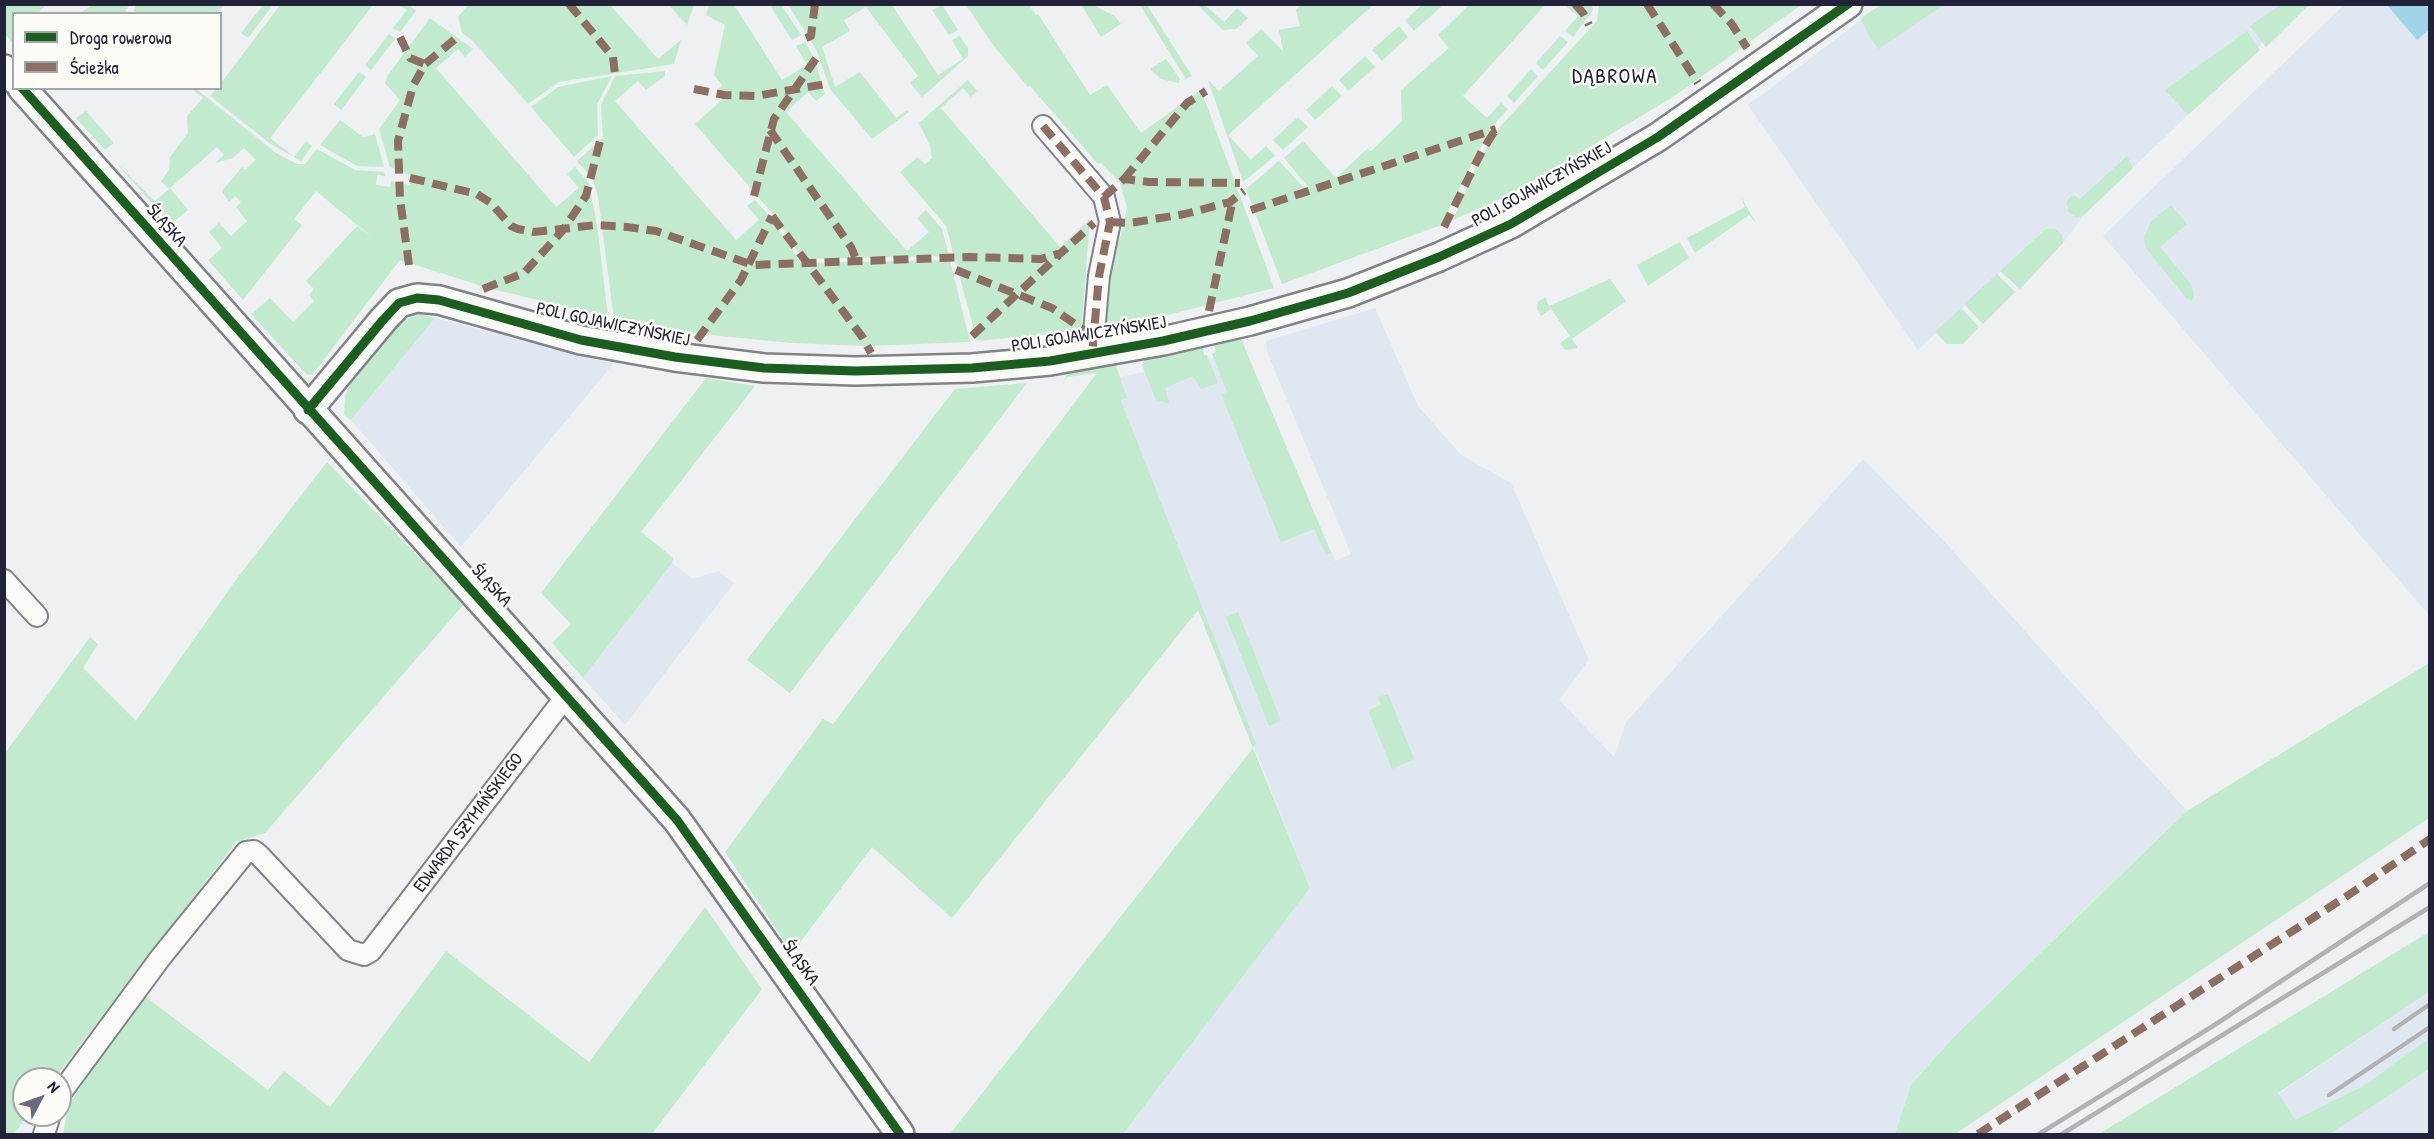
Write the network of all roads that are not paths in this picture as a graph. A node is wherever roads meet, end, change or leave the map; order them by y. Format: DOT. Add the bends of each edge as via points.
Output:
graph roads {
  1 [pos="1848,4"];
  2 [pos="24,90"];
  3 [pos="1042,126"];
  4 [pos="1092,355"];
  5 [pos="308,410"];
  6 [pos="4,579"];
  7 [pos="37,616"];
  8 [pos="567,695"];
  9 [pos="72,1078"];
  10 [pos="900,1134"];
  1 -- 4 [label="street, POLI GOJAWICZYŃSKIEJ" via="1658,137 1511,224 1348,293 1250,321"];
  2 -- 5 [label="street, ŚLĄSKA"];
  3 -- 4 [label="street" via="1104,196 1110,222 1099,276"];
  4 -- 5 [label="street, POLI GOJAWICZYŃSKIEJ" via="972,368 764,368 581,340 439,300 417,298 399,303"];
  5 -- 8 [label="street, ŚLĄSKA"];
  6 -- 7 [label="street"];
  8 -- 9 [label="street, EDWARDA SZYMAŃSKIEGO" via="371,951 364,955 348,950 260,856 246,852 161,957"];
  8 -- 10 [label="street, ŚLĄSKA" via="695,842"];
}
